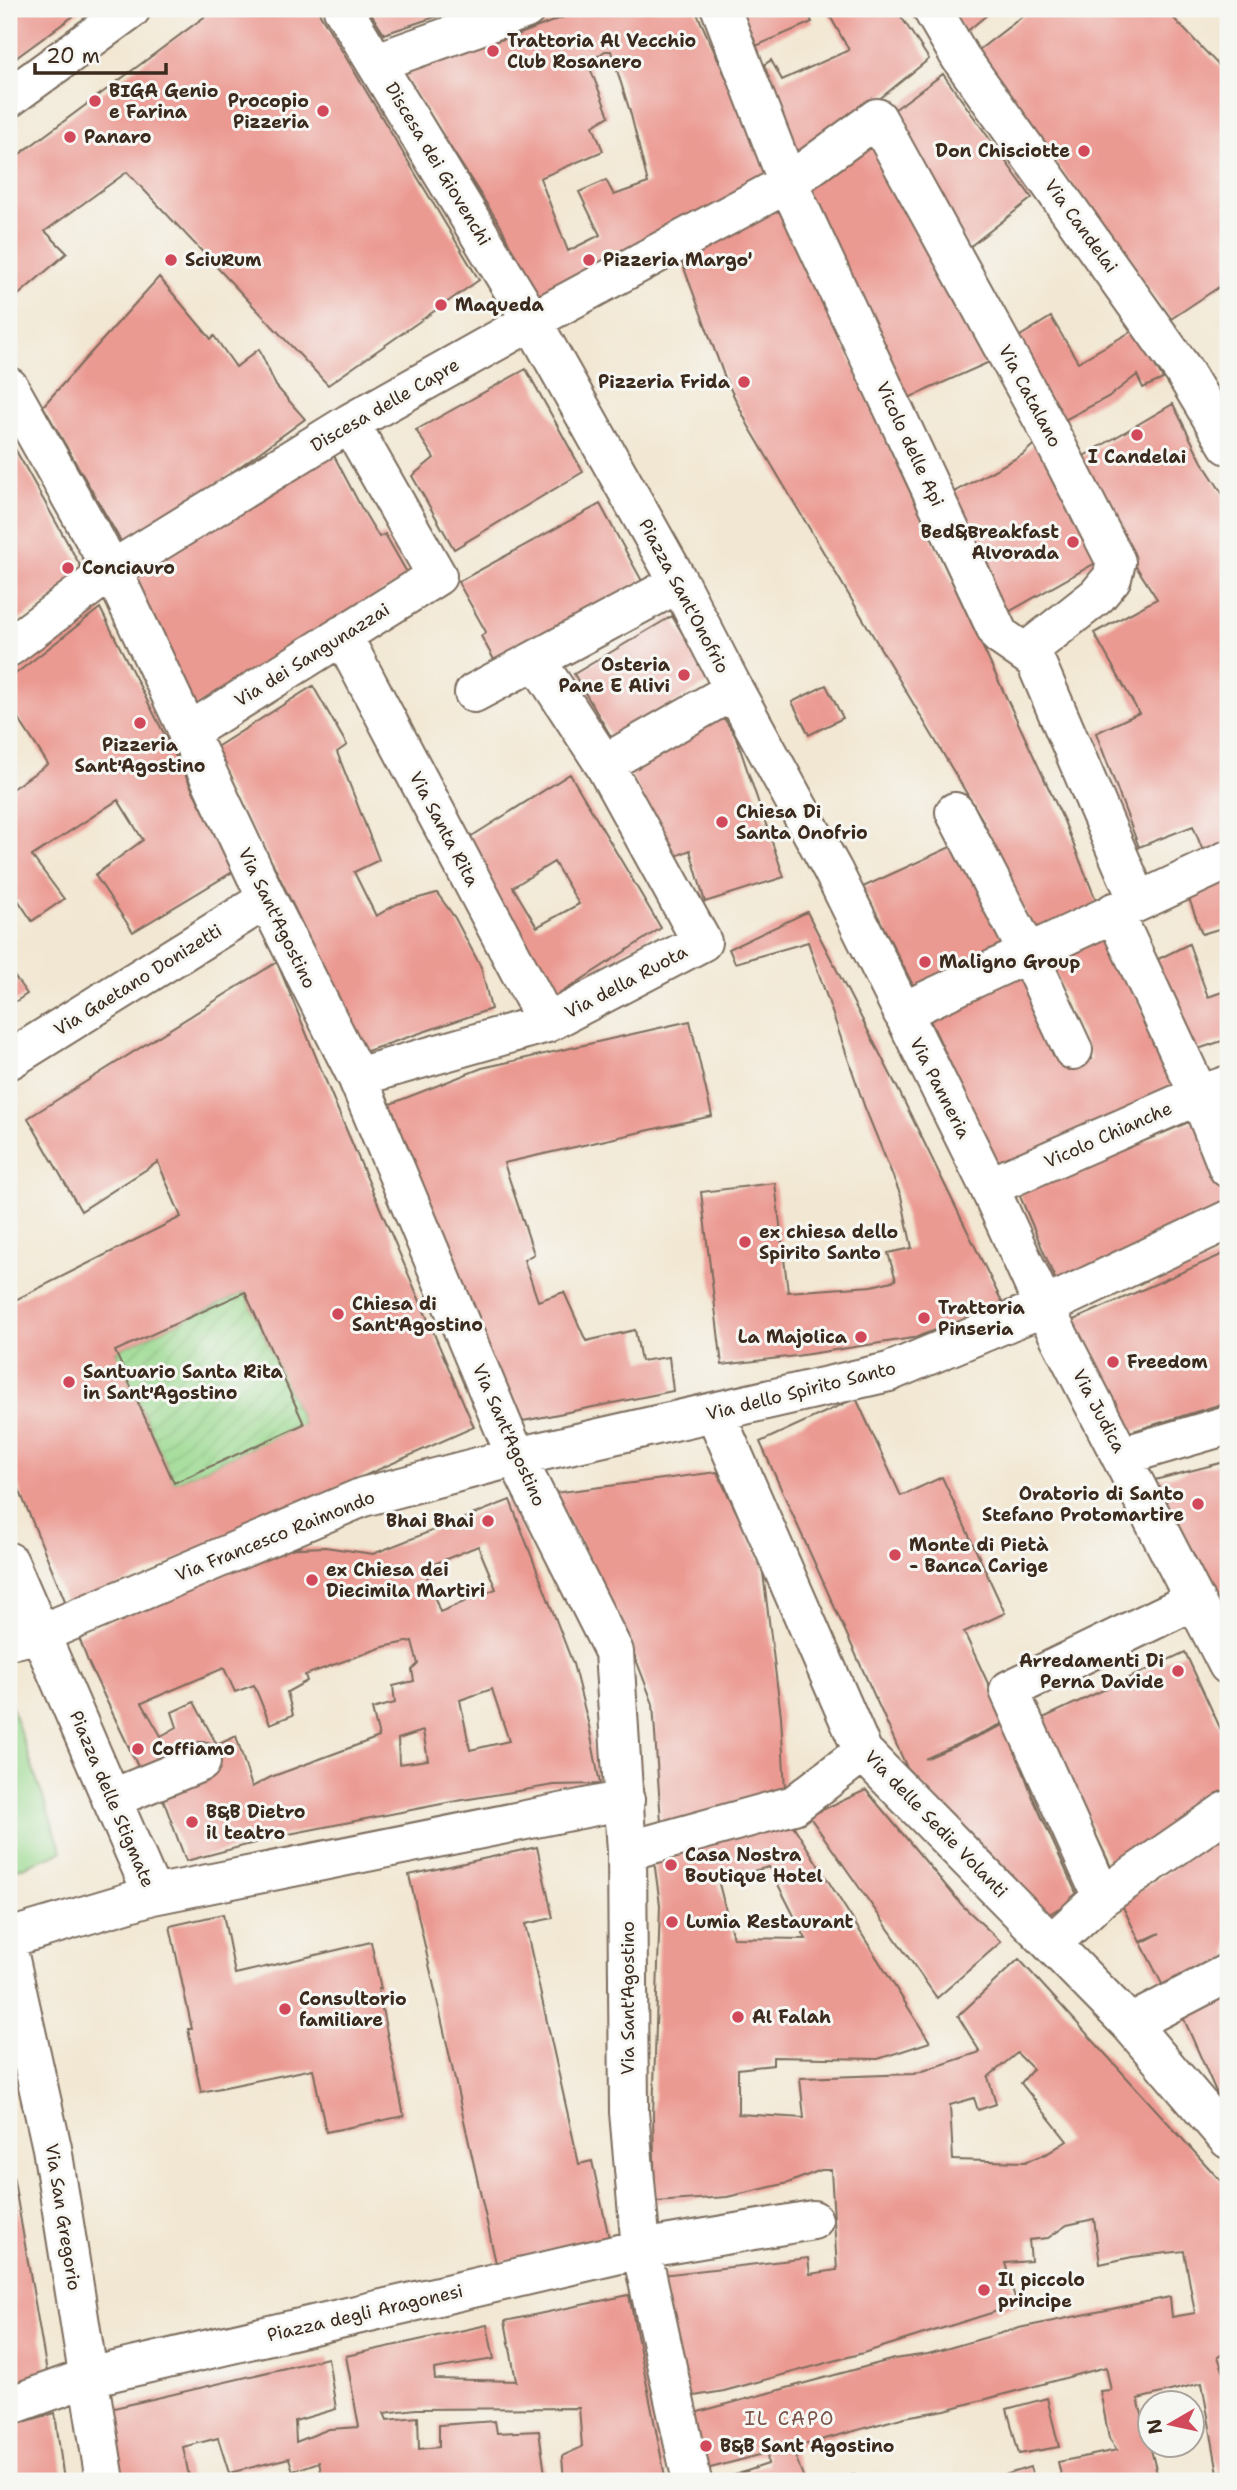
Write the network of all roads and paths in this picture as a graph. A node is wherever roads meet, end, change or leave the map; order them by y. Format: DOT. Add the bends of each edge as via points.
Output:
graph roads {
  1 [pos="131,9"];
  2 [pos="343,9"];
  3 [pos="526,9"];
  4 [pos="721,9"];
  5 [pos="932,9"];
  6 [pos="377,62"];
  7 [pos="9,98"];
  8 [pos="877,118"];
  9 [pos="788,183"];
  10 [pos="532,321"];
  11 [pos="9,387"];
  12 [pos="350,423"];
  13 [pos="1228,445"];
  14 [pos="112,570"];
  15 [pos="679,583"];
  16 [pos="342,635"];
  17 [pos="9,647"];
  18 [pos="1026,652"];
  19 [pos="536,660"];
  20 [pos="734,690"];
  21 [pos="474,693"];
  22 [pos="187,733"];
  23 [pos="604,764"];
  24 [pos="955,812"];
  25 [pos="1228,860"];
  26 [pos="833,871"];
  27 [pos="267,899"];
  28 [pos="1126,906"];
  29 [pos="1028,953"];
  30 [pos="902,1012"];
  31 [pos="547,1023"];
  32 [pos="1073,1050"];
  33 [pos="9,1060"];
  34 [pos="356,1077"];
  35 [pos="1214,1090"];
  36 [pos="1228,1168"];
  37 [pos="989,1187"];
  38 [pos="1228,1220"];
  39 [pos="1044,1307"];
  40 [pos="715,1413"];
  41 [pos="1228,1425"];
  42 [pos="1122,1456"];
  43 [pos="516,1457"];
  44 [pos="9,1562"];
  45 [pos="1195,1600"];
  46 [pos="24,1637"];
  47 [pos="1228,1665"];
  48 [pos="863,1752"];
  49 [pos="201,1762"];
  50 [pos="111,1799"];
  51 [pos="625,1800"];
  52 [pos="1228,1810"];
  53 [pos="627,1851"];
  54 [pos="153,1895"];
  55 [pos="1102,1897"];
  56 [pos="9,1938"];
  57 [pos="1052,1943"];
  58 [pos="9,1955"];
  59 [pos="1228,1973"];
  60 [pos="1130,2024"];
  61 [pos="1226,2131"];
  62 [pos="813,2220"];
  63 [pos="641,2249"];
  64 [pos="89,2377"];
  65 [pos="9,2406"];
  66 [pos="105,2481"];
  67 [pos="692,2481"];
  1 -- 7 [label="street"];
  2 -- 6 [label="street, Discesa dei Giovenchi"];
  3 -- 6 [label="street"];
  4 -- 9 [label="street, Vicolo delle Api"];
  5 -- 13 [label="street, Via Candelai" via="960,57 1183,370"];
  6 -- 10 [label="street, Discesa dei Giovenchi"];
  8 -- 9 [label="street, Discesa delle Capre"];
  8 -- 18 [label="street, Via Catalano" via="1042,417 1116,562 1112,578 1097,596"];
  9 -- 10 [label="street, Discesa delle Capre"];
  9 -- 18 [label="street, Vicolo delle Api" via="999,635"];
  10 -- 12 [label="street, Discesa delle Capre"];
  10 -- 15 [label="street, Piazza Sant'Onofrio"];
  11 -- 14 [label="street, Via Sant'Agostino"];
  12 -- 14 [label="street, Discesa delle Capre"];
  12 -- 16 [label="street, Via dei Sangunazzai" via="437,576"];
  14 -- 17 [label="street, Discesa delle Capre"];
  14 -- 22 [label="street, Via Sant'Agostino"];
  15 -- 19 [label="street"];
  15 -- 20 [label="street, Piazza Sant'Onofrio"];
  16 -- 22 [label="street, Via dei Sangunazzai"];
  16 -- 31 [label="street, Via Santa Rita"];
  18 -- 28 [label="street, Vicolo delle Api" via="1035,660"];
  19 -- 21 [label="street"];
  19 -- 23 [label="street, Via della Ruota"];
  20 -- 23 [label="street"];
  20 -- 26 [label="street, Piazza Sant'Onofrio"];
  22 -- 27 [label="street, Via Sant'Agostino"];
  23 -- 31 [label="street, Via della Ruota" via="702,942"];
  24 -- 29 [label="street"];
  25 -- 28 [label="street"];
  26 -- 30 [label="street, Via Panneria"];
  27 -- 33 [label="street, Via Gaetano Donizetti"];
  27 -- 34 [label="street, Via Sant'Agostino"];
  28 -- 29 [label="street"];
  28 -- 35 [label="street, Vicolo delle Api"];
  29 -- 30 [label="street"];
  29 -- 32 [label="street"];
  30 -- 37 [label="street, Via Panneria"];
  31 -- 34 [label="street, Via della Ruota"];
  34 -- 43 [label="street, Via Sant'Agostino"];
  35 -- 36 [label="street, Vicolo delle Api"];
  35 -- 37 [label="street, Vicolo Chianche"];
  37 -- 39 [label="street, Via Panneria"];
  38 -- 39 [label="street, Via dello Spirito Santo"];
  39 -- 40 [label="street, Via dello Spirito Santo" via="889,1372"];
  39 -- 42 [label="street, Via Judica"];
  40 -- 43 [label="street, Via dello Spirito Santo"];
  40 -- 48 [label="street, Via delle Sedie Volanti"];
  41 -- 42 [label="street"];
  42 -- 45 [label="street, Via Judica"];
  43 -- 46 [label="street, Via Francesco Raimondo" via="363,1497"];
  43 -- 51 [label="street, Via Sant'Agostino" via="614,1652"];
  44 -- 46 [label="street, Piazza delle Stigmate"];
  45 -- 47 [label="street, Via Judica"];
  45 -- 55 [label="street" via="1009,1690"];
  46 -- 50 [label="street, Piazza delle Stigmate"];
  48 -- 53 [label="street" via="794,1805"];
  48 -- 57 [label="street, Via delle Sedie Volanti"];
  49 -- 50 [label="street"];
  50 -- 54 [label="street, Piazza delle Stigmate"];
  51 -- 53 [label="street, Via Sant'Agostino"];
  51 -- 54 [label="street"];
  52 -- 55 [label="street"];
  53 -- 63 [label="street, Via Sant'Agostino" via="629,2112"];
  54 -- 56 [label="street, Piazza delle Stigmate"];
  55 -- 57 [label="street"];
  57 -- 60 [label="street, Via delle Sedie Volanti"];
  58 -- 64 [label="street, Via San Gregorio" via="52,2148"];
  59 -- 60 [label="street"];
  60 -- 61 [label="street, Via delle Sedie Volanti"];
  62 -- 63 [label="street, Piazza degli Aragonesi"];
  63 -- 64 [label="street, Piazza degli Aragonesi"];
  63 -- 67 [label="street, Via Sant'Agostino"];
  64 -- 65 [label="street, Piazza degli Aragonesi"];
  64 -- 66 [label="street, Via San Gregorio"];
}
